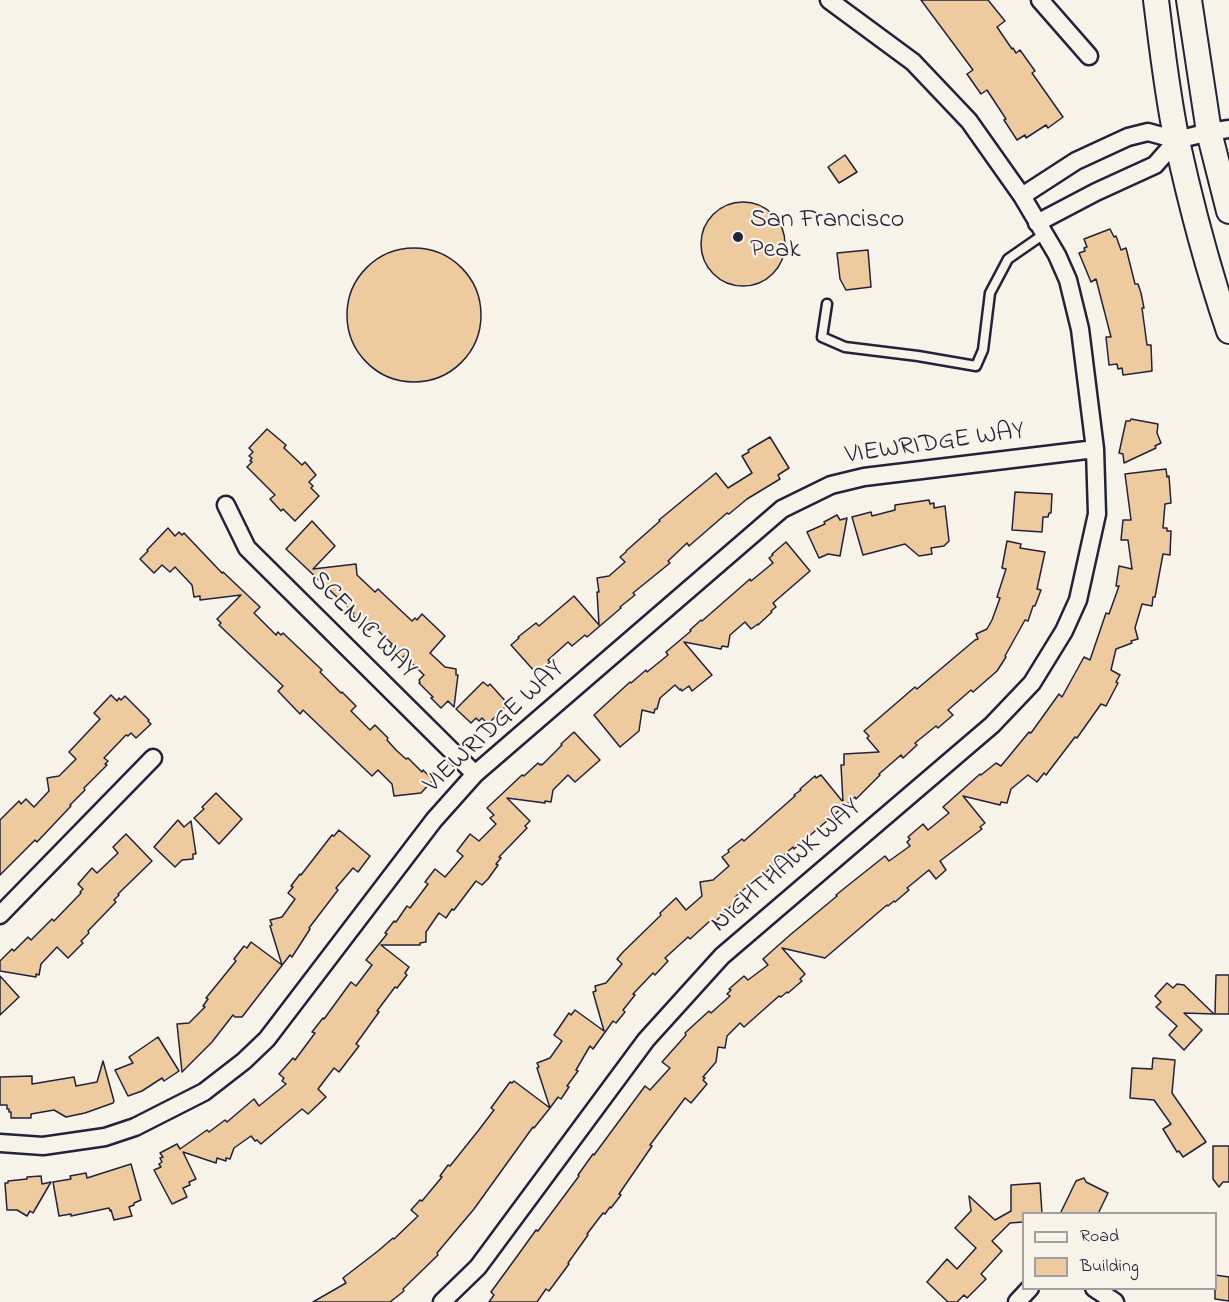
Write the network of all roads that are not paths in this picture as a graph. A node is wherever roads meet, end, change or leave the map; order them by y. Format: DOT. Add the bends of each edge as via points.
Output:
graph roads {
  1 [pos="828,0"];
  2 [pos="1040,0"];
  3 [pos="1156,0"];
  4 [pos="1189,0"];
  5 [pos="1089,56"];
  6 [pos="1219,131"];
  7 [pos="1177,140"];
  8 [pos="1022,196"];
  9 [pos="1229,211"];
  10 [pos="1041,229"];
  11 [pos="827,304"];
  12 [pos="1229,331"];
  13 [pos="1095,449"];
  14 [pos="226,505"];
  15 [pos="153,758"];
  16 [pos="475,774"];
  17 [pos="0,915"];
  18 [pos="0,1143"];
  19 [pos="1028,1290"];
  20 [pos="1097,1290"];
  21 [pos="442,1302"];
  22 [pos="1017,1302"];
  23 [pos="1115,1302"];
  1 -- 8 [label="street, NIGHTHAWK WAY" via="913,62 969,121"];
  2 -- 5 [label="street"];
  3 -- 7 [label="main road"];
  4 -- 6 [label="main road"];
  6 -- 7 [label="street"];
  6 -- 9 [label="main road"];
  7 -- 8 [label="street" via="1148,132 1128,137 1076,161"];
  7 -- 10 [label="street" via="1155,165 1096,192"];
  7 -- 12 [label="main road" via="1211,278"];
  8 -- 10 [label="street, NIGHTHAWK WAY"];
  10 -- 11 [label="lane" via="1008,259 990,292 983,350 976,366 845,347 822,337"];
  10 -- 13 [label="street, NIGHTHAWK WAY" via="1068,280 1080,328"];
  13 -- 16 [label="street, VIEWRIDGE WAY" via="864,477 831,485 782,509"];
  13 -- 21 [label="street, NIGHTHAWK WAY" via="1097,514 1078,600 1032,683 992,725 723,956 645,1040 478,1267"];
  14 -- 16 [label="street, SCENIC WAY" via="247,548"];
  15 -- 17 [label="street"];
  16 -- 18 [label="street, VIEWRIDGE WAY" via="434,820 267,1039 244,1061 204,1092 135,1127 105,1137 43,1146"];
  19 -- 22 [label="street"];
  20 -- 23 [label="street"];
}
